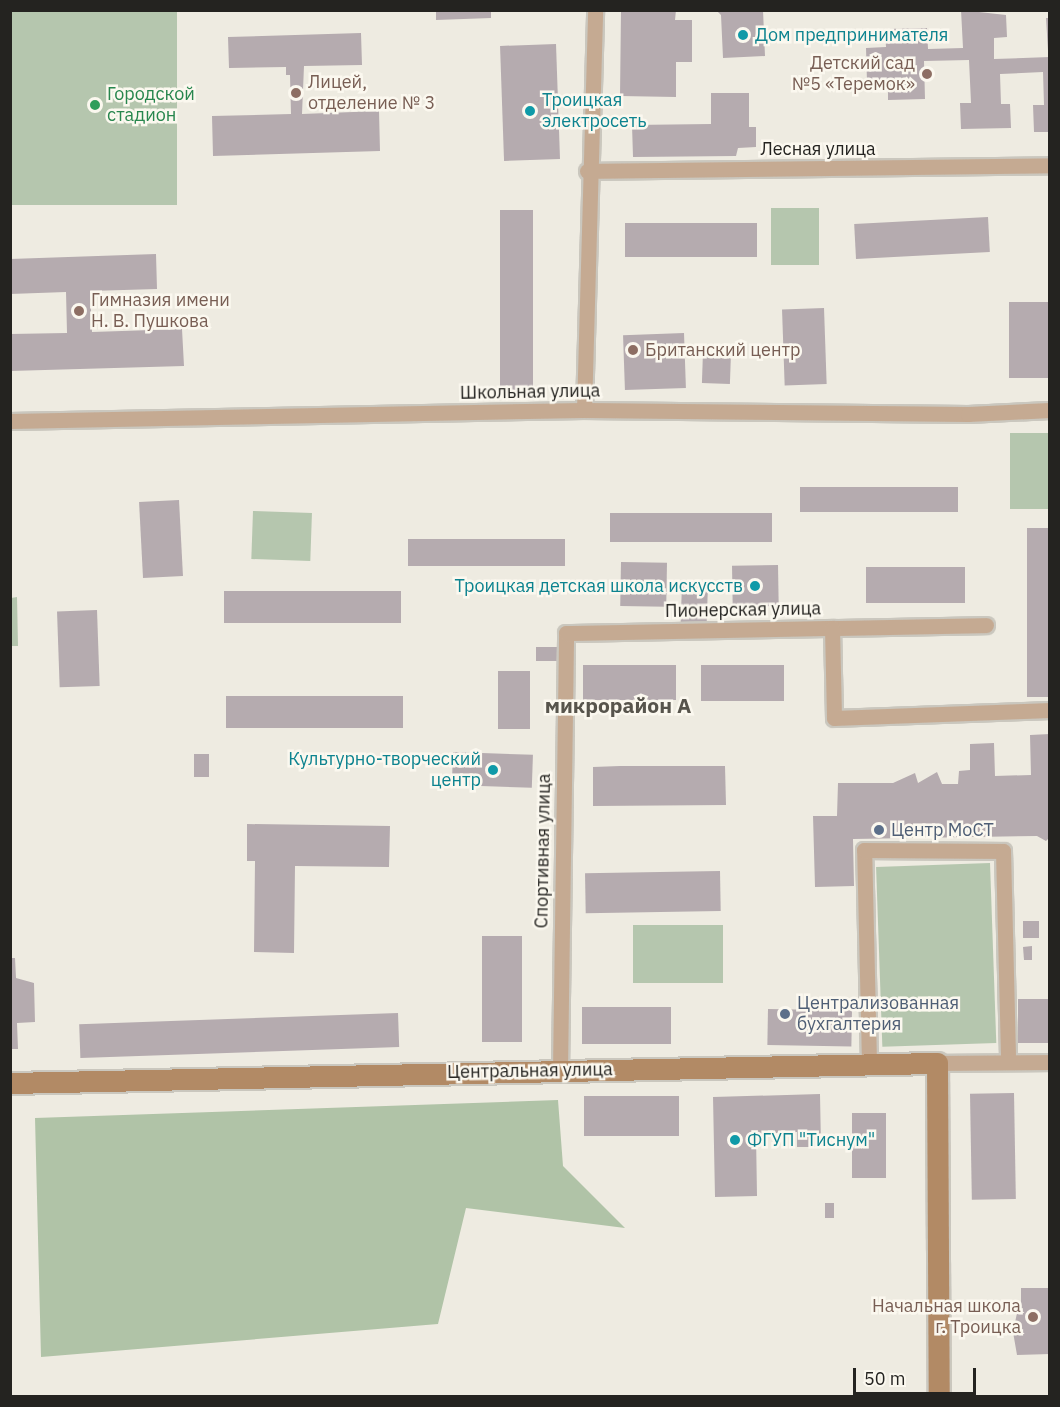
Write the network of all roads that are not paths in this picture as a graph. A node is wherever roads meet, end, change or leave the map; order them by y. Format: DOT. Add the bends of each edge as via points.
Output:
graph roads {
  1 [pos="595,10"];
  2 [pos="1050,165"];
  3 [pos="587,171"];
  4 [pos="584,410"];
  5 [pos="1050,410"];
  6 [pos="10,421"];
  7 [pos="986,625"];
  8 [pos="832,628"];
  9 [pos="566,633"];
  10 [pos="1050,710"];
  11 [pos="1008,1062"];
  12 [pos="1050,1062"];
  13 [pos="869,1063"];
  14 [pos="937,1063"];
  15 [pos="560,1070"];
  16 [pos="10,1083"];
  17 [pos="939,1396"];
  1 -- 3 [label="street"];
  2 -- 3 [label="street, Лесная улица"];
  3 -- 4 [label="street"];
  4 -- 5 [label="street, Школьная улица" via="968,414"];
  4 -- 6 [label="street, Школьная улица"];
  7 -- 8 [label="street"];
  8 -- 9 [label="street, Пионерская улица"];
  8 -- 10 [label="street, Пионерская улица" via="834,718"];
  9 -- 15 [label="street, Спортивная улица"];
  11 -- 12 [label="street, Центральная улица"];
  11 -- 13 [label="street" via="1003,851 864,850"];
  11 -- 14 [label="street, Центральная улица"];
  13 -- 14 [label="main road, Центральная улица"];
  13 -- 15 [label="main road, Центральная улица"];
  14 -- 17 [label="main road"];
  15 -- 16 [label="main road, Центральная улица"];
}
